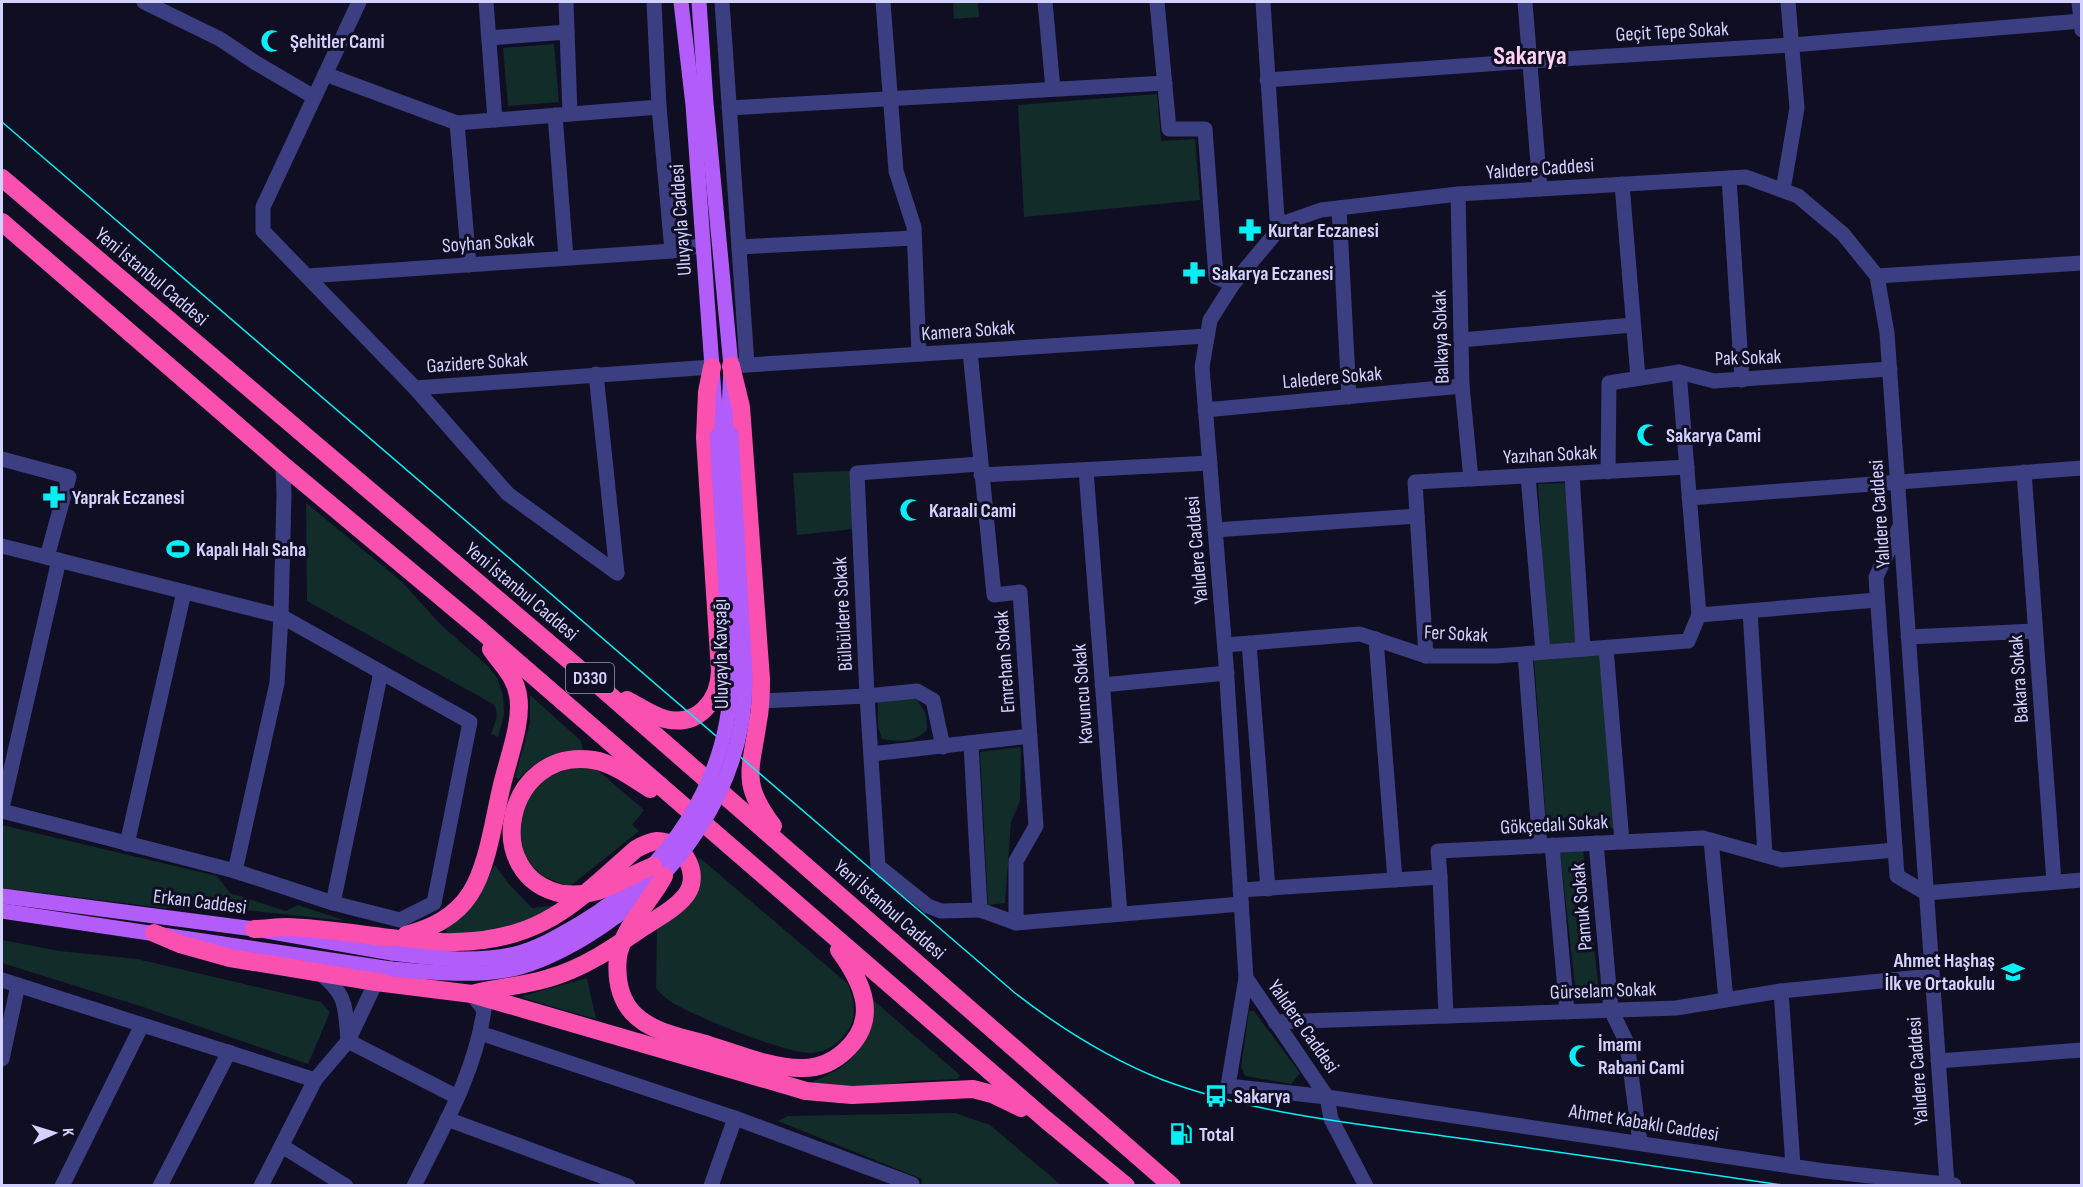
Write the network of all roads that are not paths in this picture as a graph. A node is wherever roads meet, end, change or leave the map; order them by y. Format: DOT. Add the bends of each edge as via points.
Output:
graph roads {
  1 [pos="144,2"];
  2 [pos="358,2"];
  3 [pos="486,2"];
  4 [pos="566,2"];
  5 [pos="654,2"];
  6 [pos="681,2"];
  7 [pos="699,2"];
  8 [pos="722,2"];
  9 [pos="883,2"];
  10 [pos="1045,2"];
  11 [pos="1157,2"];
  12 [pos="1263,2"];
  13 [pos="1525,2"];
  14 [pos="1788,2"];
  15 [pos="2079,2"];
  16 [pos="2081,24"];
  17 [pos="567,32"];
  18 [pos="489,38"];
  19 [pos="1792,45"];
  20 [pos="1529,61"];
  21 [pos="325,74"];
  22 [pos="1267,80"];
  23 [pos="1165,83"];
  24 [pos="1053,89"];
  25 [pos="315,97"];
  26 [pos="890,98"];
  27 [pos="659,106"];
  28 [pos="729,108"];
  29 [pos="563,114"];
  30 [pos="495,120"];
  31 [pos="457,123"];
  32 [pos="2,178"];
  33 [pos="1729,178"];
  34 [pos="1622,184"];
  35 [pos="1540,189"];
  36 [pos="1783,190"];
  37 [pos="1458,194"];
  38 [pos="1339,208"];
  39 [pos="2,222"];
  40 [pos="1284,223"];
  41 [pos="914,238"];
  42 [pos="703,245"];
  43 [pos="739,247"];
  44 [pos="672,250"];
  45 [pos="566,258"];
  46 [pos="2082,263"];
  47 [pos="469,265"];
  48 [pos="307,276"];
  49 [pos="1877,276"];
  50 [pos="1233,284"];
  51 [pos="1633,325"];
  52 [pos="1207,336"];
  53 [pos="1461,340"];
  54 [pos="970,351"];
  55 [pos="919,354"];
  56 [pos="739,365"];
  57 [pos="712,367"];
  58 [pos="1890,369"];
  59 [pos="1679,372"];
  60 [pos="596,374"];
  61 [pos="1638,378"];
  62 [pos="1742,380"];
  63 [pos="1462,387"];
  64 [pos="415,388"];
  65 [pos="1349,397"];
  66 [pos="1205,410"];
  67 [pos="724,435"];
  68 [pos="2,459"];
  69 [pos="1210,464"];
  70 [pos="283,465"];
  71 [pos="1687,467"];
  72 [pos="2082,468"];
  73 [pos="980,470"];
  74 [pos="1086,470"];
  75 [pos="1608,472"];
  76 [pos="2024,472"];
  77 [pos="1572,474"];
  78 [pos="1528,476"];
  79 [pos="1471,479"];
  80 [pos="1898,483"];
  81 [pos="1689,498"];
  82 [pos="1417,516"];
  83 [pos="1900,525"];
  84 [pos="1215,530"];
  85 [pos="2,546"];
  86 [pos="53,559"];
  87 [pos="183,592"];
  88 [pos="1877,600"];
  89 [pos="1750,611"];
  90 [pos="1699,615"];
  91 [pos="281,616"];
  92 [pos="477,627"];
  93 [pos="2035,630"];
  94 [pos="1908,637"];
  95 [pos="1376,639"];
  96 [pos="1249,643"];
  97 [pos="1225,645"];
  98 [pos="1606,648"];
  99 [pos="1583,649"];
  100 [pos="1543,652"];
  101 [pos="1525,654"];
  102 [pos="1426,656"];
  103 [pos="381,672"];
  104 [pos="1227,673"];
  105 [pos="597,684"];
  106 [pos="1102,685"];
  107 [pos="716,695"];
  108 [pos="867,696"];
  109 [pos="761,701"];
  110 [pos="1030,736"];
  111 [pos="971,744"];
  112 [pos="943,747"];
  113 [pos="871,754"];
  114 [pos="684,808"];
  115 [pos="2,810"];
  116 [pos="1711,840"];
  117 [pos="1622,842"];
  118 [pos="1596,843"];
  119 [pos="128,844"];
  120 [pos="1546,846"];
  121 [pos="1895,850"];
  122 [pos="1765,855"];
  123 [pos="796,856"];
  124 [pos="236,871"];
  125 [pos="658,871"];
  126 [pos="1440,877"];
  127 [pos="1395,880"];
  128 [pos="2082,880"];
  129 [pos="2054,882"];
  130 [pos="1269,889"];
  131 [pos="1926,893"];
  132 [pos="2,896"];
  133 [pos="1241,897"];
  134 [pos="333,903"];
  135 [pos="980,910"];
  136 [pos="2,911"];
  137 [pos="1120,914"];
  138 [pos="1016,923"];
  139 [pos="822,927"];
  140 [pos="254,929"];
  141 [pos="154,933"];
  142 [pos="387,945"];
  143 [pos="391,969"];
  144 [pos="319,973"];
  145 [pos="1931,976"];
  146 [pos="1246,978"];
  147 [pos="2,980"];
  148 [pos="376,982"];
  149 [pos="18,985"];
  150 [pos="1781,992"];
  151 [pos="472,994"];
  152 [pos="1726,1000"];
  153 [pos="1611,1010"];
  154 [pos="1567,1012"];
  155 [pos="1446,1016"];
  156 [pos="1275,1022"];
  157 [pos="142,1025"];
  158 [pos="480,1034"];
  159 [pos="348,1041"];
  160 [pos="2082,1050"];
  161 [pos="229,1052"];
  162 [pos="2,1059"];
  163 [pos="1938,1060"];
  164 [pos="315,1080"];
  165 [pos="458,1097"];
  166 [pos="1327,1097"];
  167 [pos="735,1118"];
  168 [pos="447,1119"];
  169 [pos="1044,1119"];
  170 [pos="1640,1143"];
  171 [pos="282,1146"];
  172 [pos="1793,1166"];
  173 [pos="62,1185"];
  174 [pos="160,1185"];
  175 [pos="261,1185"];
  176 [pos="345,1185"];
  177 [pos="414,1185"];
  178 [pos="628,1185"];
  179 [pos="711,1185"];
  180 [pos="911,1185"];
  181 [pos="1126,1185"];
  182 [pos="1172,1185"];
  183 [pos="1366,1185"];
  184 [pos="1951,1185"];
  1 -- 25 [label="street" via="220,39"];
  2 -- 21 [label="street"];
  3 -- 18 [label="street"];
  4 -- 17 [label="street"];
  5 -- 27 [label="street"];
  6 -- 42 [label="main road, Uluyayla Caddesi"];
  7 -- 56 [label="main road, Uluyayla Caddesi" via="706,103"];
  8 -- 28 [label="street"];
  9 -- 26 [label="street"];
  10 -- 24 [label="street"];
  11 -- 23 [label="street"];
  12 -- 22 [label="street"];
  13 -- 20 [label="street"];
  14 -- 19 [label="street"];
  15 -- 16 [label="street"];
  16 -- 19 [label="street, Geçit Tepe Sokak"];
  17 -- 18 [label="street"];
  17 -- 29 [label="street"];
  18 -- 30 [label="street"];
  19 -- 20 [label="street, Geçit Tepe Sokak"];
  19 -- 36 [label="street" via="1797,108"];
  20 -- 22 [label="street, Geçit Tepe Sokak"];
  20 -- 35 [label="street"];
  21 -- 25 [label="street"];
  21 -- 31 [label="street"];
  22 -- 40 [label="street" via="1277,218"];
  23 -- 24 [label="street"];
  23 -- 50 [label="street" via="1169,129 1205,129 1216,278"];
  24 -- 26 [label="street"];
  25 -- 48 [label="street, Gazidere Sokak" via="263,207 263,231"];
  26 -- 28 [label="street"];
  26 -- 41 [label="street" via="896,171"];
  27 -- 29 [label="street"];
  27 -- 44 [label="street"];
  28 -- 43 [label="street"];
  29 -- 30 [label="street"];
  29 -- 45 [label="street"];
  30 -- 31 [label="street"];
  31 -- 47 [label="street"];
  32 -- 105 [label="highway, Yeni İstanbul Caddesi / D330"];
  33 -- 34 [label="street, Yalıdere Caddesi"];
  33 -- 36 [label="street, Yalıdere Caddesi" via="1746,177"];
  33 -- 62 [label="street"];
  34 -- 35 [label="street, Yalıdere Caddesi"];
  34 -- 51 [label="street"];
  35 -- 37 [label="street, Yalıdere Caddesi"];
  36 -- 49 [label="street, Yalıdere Caddesi" via="1798,196 1844,234"];
  37 -- 38 [label="street, Yalıdere Caddesi"];
  37 -- 53 [label="street, Balkaya Sokak"];
  38 -- 40 [label="street, Yalıdere Caddesi"];
  38 -- 65 [label="street"];
  39 -- 70 [label="highway, D330"];
  40 -- 50 [label="street, Yalıdere Caddesi"];
  41 -- 43 [label="street"];
  41 -- 55 [label="street"];
  42 -- 44 [label="street, Soyhan Sokak"];
  42 -- 57 [label="main road, Uluyayla Caddesi"];
  43 -- 56 [label="street"];
  44 -- 45 [label="street, Soyhan Sokak"];
  45 -- 47 [label="street, Soyhan Sokak"];
  46 -- 49 [label="street"];
  47 -- 48 [label="street, Soyhan Sokak"];
  48 -- 64 [label="street, Gazidere Sokak"];
  49 -- 58 [label="street, Yalıdere Caddesi"];
  50 -- 52 [label="street, Yalıdere Caddesi" via="1210,320"];
  51 -- 53 [label="street"];
  51 -- 61 [label="street"];
  52 -- 54 [label="street, Kamera Sokak"];
  52 -- 66 [label="street, Yalıdere Caddesi" via="1202,367"];
  53 -- 63 [label="street, Balkaya Sokak"];
  54 -- 55 [label="street, Kamera Sokak"];
  54 -- 73 [label="street, Emrehan Sokak"];
  55 -- 56 [label="street, Kamera Sokak"];
  56 -- 67 [label="main road, Uluyayla Caddesi"];
  56 -- 109 [label="highway"];
  57 -- 60 [label="street, Gazidere Sokak"];
  57 -- 67 [label="main road, Uluyayla Caddesi"];
  57 -- 107 [label="highway" via="705,438 720,671"];
  58 -- 62 [label="street, Pak Sokak"];
  58 -- 80 [label="street, Yalıdere Caddesi"];
  59 -- 61 [label="street, Pak Sokak"];
  59 -- 62 [label="street, Pak Sokak" via="1714,381"];
  59 -- 71 [label="street"];
  60 -- 64 [label="street, Gazidere Sokak"];
  60 -- 64 [label="street" via="618,573 508,494"];
  61 -- 75 [label="street, Pak Sokak" via="1609,382"];
  63 -- 65 [label="street, Laledere Sokak"];
  63 -- 79 [label="street, Balkaya Sokak"];
  65 -- 66 [label="street, Laledere Sokak"];
  66 -- 69 [label="street, Yalıdere Caddesi"];
  67 -- 125 [label="main road, Uluyayla Kavşağı, bridge" via="729,712 719,755"];
  68 -- 86 [label="street" via="69,477"];
  69 -- 74 [label="street"];
  69 -- 84 [label="street, Yalıdere Caddesi"];
  70 -- 91 [label="street"];
  70 -- 92 [label="highway, D330"];
  71 -- 75 [label="street, Yazıhan Sokak"];
  71 -- 81 [label="street"];
  72 -- 76 [label="street"];
  73 -- 74 [label="street"];
  73 -- 108 [label="street, Bülbüldere Sokak" via="857,473"];
  73 -- 110 [label="street, Emrehan Sokak" via="994,595 1020,592"];
  74 -- 106 [label="street, Kavuncu Sokak"];
  75 -- 77 [label="street, Yazıhan Sokak"];
  76 -- 80 [label="street"];
  76 -- 93 [label="street, Bakara Sokak"];
  77 -- 78 [label="street, Yazıhan Sokak"];
  77 -- 99 [label="street"];
  78 -- 79 [label="street, Yazıhan Sokak"];
  78 -- 100 [label="street"];
  79 -- 82 [label="street, Yazıhan Sokak" via="1414,482"];
  80 -- 81 [label="street"];
  80 -- 83 [label="street, Yalıdere Caddesi"];
  81 -- 90 [label="street"];
  82 -- 84 [label="street"];
  82 -- 102 [label="street"];
  83 -- 88 [label="street" via="1876,577"];
  83 -- 94 [label="street, Yalıdere Caddesi"];
  84 -- 97 [label="street, Yalıdere Caddesi"];
  85 -- 86 [label="street"];
  86 -- 87 [label="street"];
  86 -- 115 [label="street"];
  87 -- 91 [label="street"];
  87 -- 119 [label="street"];
  88 -- 89 [label="street"];
  88 -- 121 [label="street"];
  89 -- 90 [label="street"];
  89 -- 122 [label="street"];
  90 -- 98 [label="street, Fer Sokak" via="1688,641"];
  91 -- 103 [label="street"];
  91 -- 124 [label="street" via="277,683"];
  92 -- 114 [label="highway, D330"];
  92 -- 142 [label="highway" via="515,685 519,711 483,863 470,894 449,917"];
  93 -- 94 [label="street"];
  93 -- 129 [label="street, Bakara Sokak"];
  94 -- 131 [label="street, Yalıdere Caddesi"];
  95 -- 96 [label="street, Fer Sokak" via="1360,634"];
  95 -- 102 [label="street, Fer Sokak"];
  95 -- 127 [label="street"];
  96 -- 97 [label="street, Fer Sokak"];
  96 -- 130 [label="street"];
  97 -- 104 [label="street, Yalıdere Caddesi"];
  98 -- 99 [label="street, Fer Sokak"];
  98 -- 117 [label="street"];
  99 -- 100 [label="street, Fer Sokak"];
  100 -- 101 [label="street, Fer Sokak"];
  101 -- 102 [label="street, Fer Sokak"];
  101 -- 120 [label="street"];
  103 -- 134 [label="street"];
  103 -- 134 [label="street" via="471,722 434,903 400,920"];
  104 -- 106 [label="street"];
  104 -- 133 [label="street, Yalıdere Caddesi"];
  105 -- 107 [label="highway" via="657,716 675,720 699,714"];
  105 -- 123 [label="highway, Yeni İstanbul Caddesi / D330"];
  106 -- 137 [label="street, Kavuncu Sokak"];
  107 -- 109 [label="highway" via="731,712 746,712"];
  107 -- 109 [label="highway" via="727,685 744,683 755,689"];
  108 -- 109 [label="street"];
  108 -- 112 [label="street" via="917,691 933,700"];
  108 -- 113 [label="street, Bülbüldere Sokak"];
  109 -- 123 [label="highway" via="750,765 751,786 759,809"];
  110 -- 111 [label="street"];
  110 -- 138 [label="street, Emrehan Sokak" via="1036,826 1016,861"];
  111 -- 112 [label="street"];
  111 -- 135 [label="street"];
  112 -- 113 [label="street"];
  113 -- 135 [label="street, Bülbüldere Sokak" via="878,866 927,906 940,911"];
  114 -- 125 [label="highway, bridge" via="600,762 572,759 544,769 518,799 512,819 518,859 530,877 546,888 564,894 588,894"];
  114 -- 139 [label="highway, D330"];
  115 -- 119 [label="street"];
  116 -- 117 [label="street, Gökçedalı Sokak"];
  116 -- 122 [label="street, Gökçedalı Sokak"];
  116 -- 152 [label="street"];
  117 -- 118 [label="street, Gökçedalı Sokak"];
  118 -- 120 [label="street, Gökçedalı Sokak"];
  118 -- 153 [label="street, Pamuk Sokak"];
  119 -- 124 [label="street"];
  120 -- 126 [label="street, Gökçedalı Sokak" via="1438,851"];
  120 -- 154 [label="street"];
  121 -- 122 [label="street, Gökçedalı Sokak" via="1782,860"];
  121 -- 131 [label="street" via="1897,876"];
  123 -- 182 [label="highway, Yeni İstanbul Caddesi / D330"];
  124 -- 134 [label="street"];
  125 -- 139 [label="highway, bridge" via="652,897 628,927 618,956 624,1001 651,1026 778,1065 804,1068 830,1061 858,1037 865,1015 857,977"];
  125 -- 142 [label="main road, Uluyayla Kavşağı, bridge" via="546,942 505,956 472,958"];
  125 -- 143 [label="main road, Uluyayla Kavşağı, bridge" via="636,902 594,932 530,964 472,973"];
  126 -- 127 [label="street"];
  126 -- 155 [label="street"];
  127 -- 130 [label="street"];
  128 -- 129 [label="street"];
  129 -- 131 [label="street"];
  130 -- 133 [label="street"];
  131 -- 145 [label="street, Yalıdere Caddesi"];
  132 -- 140 [label="main road, Erkan Caddesi"];
  133 -- 137 [label="street"];
  133 -- 146 [label="street, Yalıdere Caddesi"];
  135 -- 138 [label="street"];
  136 -- 141 [label="main road, Erkan Caddesi"];
  137 -- 138 [label="street"];
  139 -- 169 [label="highway, D330"];
  140 -- 142 [label="highway" via="285,927"];
  141 -- 143 [label="main road, Erkan Caddesi"];
  141 -- 144 [label="highway" via="230,958"];
  142 -- 151 [label="highway" via="496,938 529,929 560,912 648,843 669,843 689,863 693,883 681,901 610,950 549,978"];
  144 -- 148 [label="highway"];
  144 -- 159 [label="street" via="342,996"];
  145 -- 150 [label="street, Gürselam Sokak"];
  145 -- 163 [label="street, Yalıdere Caddesi"];
  146 -- 156 [label="street, Yalıdere Caddesi"];
  146 -- 166 [label="street, Ahmet Kabaklı Caddesi" via="1228,1086"];
  147 -- 149 [label="street"];
  148 -- 151 [label="highway"];
  148 -- 159 [label="street"];
  149 -- 157 [label="street"];
  149 -- 162 [label="street"];
  150 -- 152 [label="street, Gürselam Sokak"];
  150 -- 172 [label="street"];
  151 -- 158 [label="street" via="484,1010"];
  151 -- 169 [label="highway" via="799,1089 852,1095 973,1089"];
  152 -- 153 [label="street, Gürselam Sokak" via="1676,1008"];
  153 -- 154 [label="street, Gürselam Sokak"];
  153 -- 170 [label="street, Pamuk Sokak" via="1627,1042"];
  154 -- 155 [label="street, Gürselam Sokak"];
  155 -- 156 [label="street, Gürselam Sokak"];
  156 -- 166 [label="street, Yalıdere Caddesi"];
  157 -- 161 [label="street"];
  157 -- 173 [label="street"];
  158 -- 165 [label="street"];
  158 -- 167 [label="street"];
  159 -- 164 [label="street"];
  159 -- 165 [label="street"];
  160 -- 163 [label="street"];
  161 -- 164 [label="street"];
  161 -- 174 [label="street"];
  163 -- 184 [label="street, Yalıdere Caddesi"];
  164 -- 171 [label="street"];
  165 -- 168 [label="street"];
  166 -- 170 [label="street, Ahmet Kabaklı Caddesi"];
  166 -- 183 [label="street, Yalıdere Caddesi" via="1331,1119"];
  167 -- 179 [label="street"];
  167 -- 180 [label="street"];
  168 -- 177 [label="street"];
  168 -- 178 [label="street"];
  169 -- 181 [label="highway, D330"];
  170 -- 172 [label="street, Ahmet Kabaklı Caddesi"];
  171 -- 175 [label="street"];
  171 -- 176 [label="street"];
  172 -- 184 [label="street, Ahmet Kabaklı Caddesi"];
}
